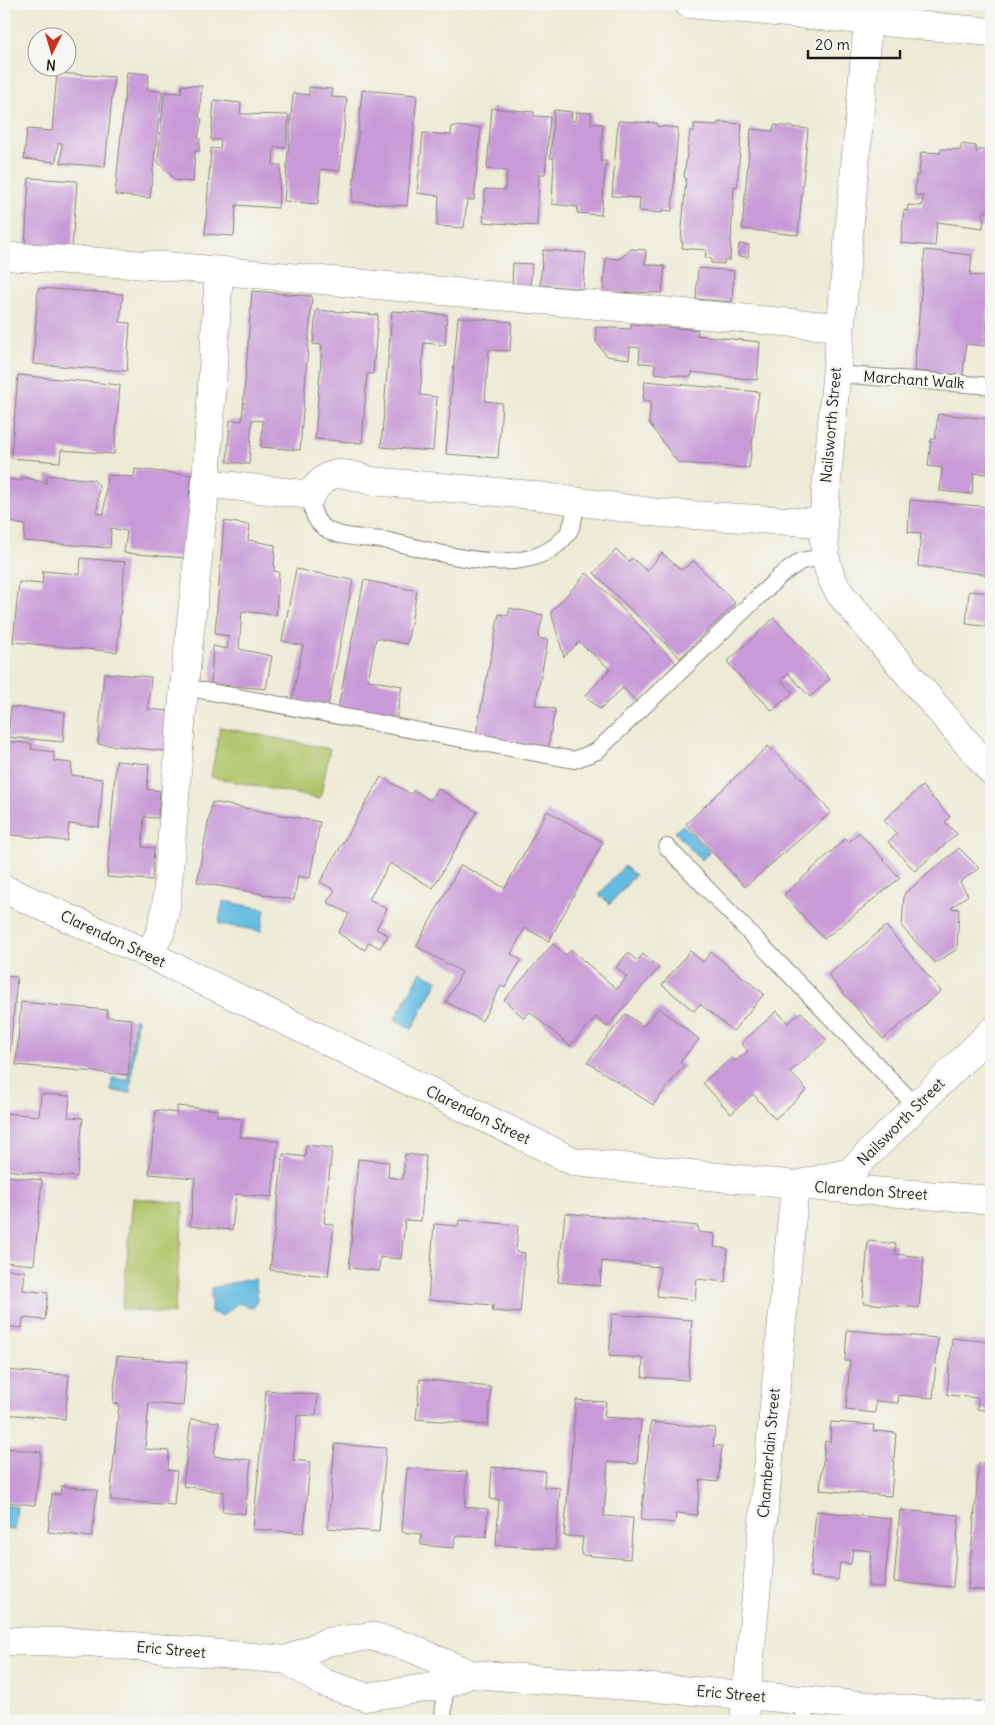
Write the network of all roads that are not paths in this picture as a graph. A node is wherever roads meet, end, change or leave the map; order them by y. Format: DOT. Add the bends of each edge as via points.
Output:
graph roads {
  1 [pos="689,4"];
  2 [pos="868,21"];
  3 [pos="991,32"];
  4 [pos="4,256"];
  5 [pos="219,271"];
  6 [pos="839,326"];
  7 [pos="836,374"];
  8 [pos="991,386"];
  9 [pos="206,483"];
  10 [pos="312,495"];
  11 [pos="576,500"];
  12 [pos="823,523"];
  13 [pos="825,557"];
  14 [pos="184,687"];
  15 [pos="991,772"];
  16 [pos="667,847"];
  17 [pos="4,889"];
  18 [pos="148,954"];
  19 [pos="991,1032"];
  20 [pos="916,1106"];
  21 [pos="795,1185"];
  22 [pos="991,1200"];
  23 [pos="4,1632"];
  24 [pos="4,1641"];
  25 [pos="55,1641"];
  26 [pos="287,1660"];
  27 [pos="470,1674"];
  28 [pos="445,1685"];
  29 [pos="746,1695"];
  30 [pos="802,1710"];
  31 [pos="991,1717"];
  32 [pos="443,1721"];
  33 [pos="744,1721"];
  1 -- 2 [label="street"];
  2 -- 3 [label="street"];
  2 -- 6 [label="street, Nailsworth Street"];
  4 -- 5 [label="street"];
  5 -- 6 [label="street"];
  5 -- 9 [label="street"];
  6 -- 7 [label="street, Nailsworth Street"];
  7 -- 8 [label="lane, Marchant Walk"];
  7 -- 12 [label="street, Nailsworth Street"];
  9 -- 10 [label="street"];
  9 -- 14 [label="street"];
  10 -- 11 [label="street" via="319,482 336,473 371,481"];
  10 -- 11 [label="lane" via="312,509 320,524 336,534 493,562 523,560 549,551 568,533"];
  11 -- 12 [label="street" via="659,513"];
  12 -- 13 [label="street, Nailsworth Street"];
  13 -- 14 [label="lane" via="801,562 780,576 597,751 574,760"];
  13 -- 15 [label="street, Nailsworth Street" via="829,577 840,595"];
  14 -- 18 [label="street" via="166,907 160,934"];
  16 -- 20 [label="lane"];
  17 -- 18 [label="street, Clarendon Street"];
  18 -- 21 [label="street, Clarendon Street" via="575,1162"];
  19 -- 20 [label="street, Nailsworth Street"];
  20 -- 21 [label="street, Nailsworth Street" via="850,1172"];
  21 -- 22 [label="street, Clarendon Street"];
  21 -- 29 [label="street, Chamberlain Street"];
  23 -- 25 [label="street, Eric Street"];
  24 -- 25 [label="street, Eric Street"];
  25 -- 26 [label="street, Eric Street"];
  26 -- 27 [label="street, Eric Street" via="327,1642 371,1636 411,1648"];
  26 -- 28 [label="street, Eric Street" via="324,1683 366,1697"];
  27 -- 28 [label="street, Eric Street"];
  27 -- 29 [label="street, Eric Street"];
  28 -- 32 [label="lane"];
  29 -- 30 [label="street, Eric Street"];
  29 -- 33 [label="street, Chamberlain Street"];
  30 -- 31 [label="street, Eric Street"];
}
